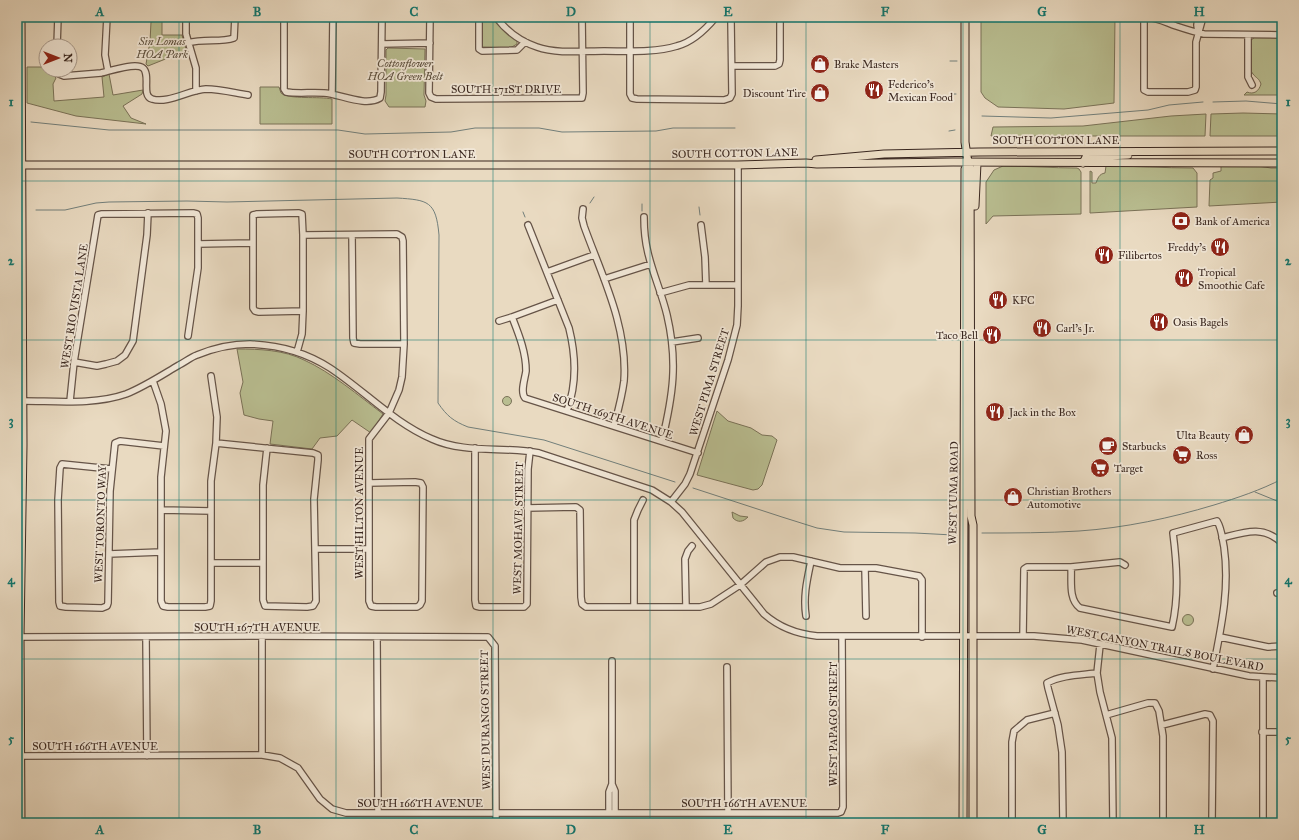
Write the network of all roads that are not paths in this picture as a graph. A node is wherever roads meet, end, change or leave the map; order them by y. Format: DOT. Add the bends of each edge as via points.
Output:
graph roads {
  1 [pos="21,17"];
  2 [pos="58,17"];
  3 [pos="106,17"];
  4 [pos="186,17"];
  5 [pos="235,17"];
  6 [pos="284,17"];
  7 [pos="333,17"];
  8 [pos="382,17"];
  9 [pos="430,17"];
  10 [pos="480,17"];
  11 [pos="496,17"];
  12 [pos="582,17"];
  13 [pos="630,17"];
  14 [pos="716,17"];
  15 [pos="730,17"];
  16 [pos="780,17"];
  17 [pos="965,17"];
  18 [pos="1144,17"];
  19 [pos="1198,17"];
  20 [pos="1203,17"];
  21 [pos="1198,32"];
  22 [pos="1248,34"];
  23 [pos="1282,35"];
  24 [pos="57,38"];
  25 [pos="525,42"];
  26 [pos="188,43"];
  27 [pos="430,43"];
  28 [pos="382,44"];
  29 [pos="582,51"];
  30 [pos="630,51"];
  31 [pos="732,66"];
  32 [pos="108,71"];
  33 [pos="78,74"];
  34 [pos="1252,86"];
  35 [pos="196,91"];
  36 [pos="332,94"];
  37 [pos="248,95"];
  38 [pos="1154,151"];
  39 [pos="1204,151"];
  40 [pos="1282,151"];
  41 [pos="967,152"];
  42 [pos="884,154"];
  43 [pos="806,162"];
  44 [pos="1204,162"];
  45 [pos="968,163"];
  46 [pos="977,163"];
  47 [pos="1083,163"];
  48 [pos="1282,163"];
  49 [pos="848,164"];
  50 [pos="19,165"];
  51 [pos="738,165"];
  52 [pos="583,209"];
  53 [pos="148,213"];
  54 [pos="644,216"];
  55 [pos="971,218"];
  56 [pos="528,225"];
  57 [pos="701,225"];
  58 [pos="303,235"];
  59 [pos="352,235"];
  60 [pos="252,243"];
  61 [pos="198,244"];
  62 [pos="965,245"];
  63 [pos="594,255"];
  64 [pos="651,264"];
  65 [pos="547,272"];
  66 [pos="604,279"];
  67 [pos="706,285"];
  68 [pos="738,285"];
  69 [pos="660,293"];
  70 [pos="558,300"];
  71 [pos="303,312"];
  72 [pos="512,317"];
  73 [pos="971,318"];
  74 [pos="498,321"];
  75 [pos="188,336"];
  76 [pos="698,338"];
  77 [pos="672,342"];
  78 [pos="404,344"];
  79 [pos="298,352"];
  80 [pos="74,362"];
  81 [pos="211,376"];
  82 [pos="153,380"];
  83 [pos="70,401"];
  84 [pos="21,404"];
  85 [pos="567,412"];
  86 [pos="389,413"];
  87 [pos="614,426"];
  88 [pos="662,441"];
  89 [pos="216,443"];
  90 [pos="164,446"];
  91 [pos="267,448"];
  92 [pos="475,448"];
  93 [pos="530,451"];
  94 [pos="698,453"];
  95 [pos="111,469"];
  96 [pos="964,472"];
  97 [pos="370,483"];
  98 [pos="643,500"];
  99 [pos="671,502"];
  100 [pos="527,508"];
  101 [pos="161,510"];
  102 [pos="211,511"];
  103 [pos="971,516"];
  104 [pos="1222,538"];
  105 [pos="1282,543"];
  106 [pos="692,546"];
  107 [pos="316,549"];
  108 [pos="369,549"];
  109 [pos="161,552"];
  110 [pos="109,554"];
  111 [pos="811,562"];
  112 [pos="211,563"];
  113 [pos="263,563"];
  114 [pos="1125,565"];
  115 [pos="1071,567"];
  116 [pos="866,568"];
  117 [pos="740,584"];
  118 [pos="634,607"];
  119 [pos="686,607"];
  120 [pos="806,616"];
  121 [pos="866,616"];
  122 [pos="262,636"];
  123 [pos="972,636"];
  124 [pos="1023,636"];
  125 [pos="20,637"];
  126 [pos="146,637"];
  127 [pos="842,637"];
  128 [pos="922,637"];
  129 [pos="963,637"];
  130 [pos="1220,637"];
  131 [pos="376,638"];
  132 [pos="492,642"];
  133 [pos="1100,645"];
  134 [pos="1282,646"];
  135 [pos="612,661"];
  136 [pos="727,668"];
  137 [pos="1213,669"];
  138 [pos="1097,673"];
  139 [pos="1263,677"];
  140 [pos="1282,678"];
  141 [pos="1055,713"];
  142 [pos="1106,714"];
  143 [pos="1162,726"];
  144 [pos="1262,732"];
  145 [pos="1282,732"];
  146 [pos="262,755"];
  147 [pos="20,756"];
  148 [pos="147,756"];
  149 [pos="842,812"];
  150 [pos="612,813"];
  151 [pos="728,813"];
  152 [pos="378,814"];
  153 [pos="496,814"];
  154 [pos="21,823"];
  155 [pos="496,823"];
  156 [pos="963,823"];
  157 [pos="973,823"];
  158 [pos="1012,823"];
  159 [pos="1063,823"];
  160 [pos="1113,823"];
  161 [pos="1163,823"];
  162 [pos="1212,823"];
  163 [pos="1263,823"];
  1 -- 50 [label="main road"];
  2 -- 24 [label="street"];
  3 -- 32 [label="street" via="105,54"];
  4 -- 26 [label="street"];
  5 -- 26 [label="street" via="234,38"];
  6 -- 36 [label="street" via="286,92"];
  7 -- 36 [label="street"];
  8 -- 28 [label="street"];
  9 -- 27 [label="street"];
  10 -- 25 [label="street" via="479,49 482,51 517,50"];
  11 -- 25 [label="street" via="512,35"];
  12 -- 29 [label="street"];
  13 -- 30 [label="street"];
  14 -- 30 [label="street" via="692,39 678,46 651,51"];
  15 -- 31 [label="street"];
  16 -- 31 [label="street" via="778,64"];
  17 -- 41 [label="main road, WEST YUMA ROAD"];
  18 -- 21 [label="street"];
  18 -- 21 [label="street" via="1144,90 1148,92 1195,90"];
  19 -- 21 [label="street"];
  20 -- 21 [label="street"];
  21 -- 22 [label="street"];
  22 -- 23 [label="street"];
  22 -- 34 [label="street" via="1248,77"];
  25 -- 29 [label="street" via="550,50"];
  26 -- 35 [label="street" via="196,68"];
  27 -- 28 [label="street"];
  27 -- 29 [label="street, SOUTH 171ST DRIVE" via="429,93 436,99 582,98"];
  28 -- 36 [label="street" via="380,98 360,100"];
  29 -- 30 [label="street"];
  30 -- 31 [label="street" via="630,94 632,98 637,99 730,98"];
  32 -- 33 [label="street"];
  32 -- 35 [label="street" via="139,66 145,72 147,93 154,99 166,99"];
  35 -- 37 [label="street" via="210,89"];
  38 -- 39 [label="main road, SOUTH COTTON LANE"];
  38 -- 41 [label="main road, SOUTH COTTON LANE"];
  38 -- 47 [label="main road" via="1136,155 1086,157"];
  39 -- 40 [label="main road, SOUTH COTTON LANE"];
  39 -- 44 [label="main road"];
  41 -- 42 [label="main road, SOUTH COTTON LANE"];
  41 -- 45 [label="main road, WEST YUMA ROAD"];
  42 -- 43 [label="main road, SOUTH COTTON LANE"];
  42 -- 49 [label="main road" via="880,159"];
  43 -- 49 [label="main road, SOUTH COTTON LANE"];
  43 -- 51 [label="main road, SOUTH COTTON LANE"];
  44 -- 47 [label="main road, SOUTH COTTON LANE"];
  44 -- 48 [label="main road, SOUTH COTTON LANE"];
  45 -- 46 [label="main road, SOUTH COTTON LANE"];
  45 -- 49 [label="main road, SOUTH COTTON LANE"];
  45 -- 55 [label="main road, WEST YUMA ROAD"];
  45 -- 62 [label="main road, WEST YUMA ROAD" via="965,169"];
  46 -- 47 [label="main road, SOUTH COTTON LANE"];
  46 -- 55 [label="main road" via="974,216"];
  50 -- 51 [label="main road, SOUTH COTTON LANE"];
  50 -- 84 [label="main road"];
  51 -- 68 [label="street, WEST PIMA STREET"];
  52 -- 63 [label="street" via="582,218"];
  53 -- 61 [label="street" via="197,214"];
  53 -- 80 [label="street, WEST RIO VISTA LANE" via="98,215"];
  53 -- 80 [label="street" via="133,341 126,355 117,361 97,366"];
  54 -- 64 [label="street" via="646,246"];
  55 -- 73 [label="main road, WEST YUMA ROAD"];
  56 -- 65 [label="street"];
  57 -- 67 [label="street"];
  58 -- 59 [label="street"];
  58 -- 60 [label="street" via="302,214 257,214 253,215"];
  58 -- 71 [label="street"];
  59 -- 78 [label="street, WEST HILTON AVENUE" via="397,234 402,237"];
  59 -- 78 [label="street" via="354,343"];
  60 -- 61 [label="street"];
  60 -- 71 [label="street" via="255,311"];
  61 -- 75 [label="street" via="198,268"];
  62 -- 73 [label="main road" via="967,315"];
  62 -- 96 [label="main road, WEST YUMA ROAD"];
  63 -- 65 [label="street"];
  63 -- 66 [label="street"];
  64 -- 66 [label="street"];
  64 -- 69 [label="street"];
  65 -- 70 [label="street"];
  66 -- 87 [label="street" via="623,350 624,382"];
  67 -- 68 [label="street"];
  67 -- 69 [label="street" via="684,286"];
  68 -- 94 [label="street, WEST PIMA STREET" via="736,332"];
  69 -- 77 [label="street"];
  70 -- 72 [label="street"];
  70 -- 85 [label="street" via="573,343 574,389"];
  71 -- 79 [label="street"];
  72 -- 74 [label="street"];
  72 -- 85 [label="street, SOUTH 169TH AVENUE" via="525,356 524,396"];
  73 -- 103 [label="main road, WEST YUMA ROAD"];
  76 -- 77 [label="street"];
  77 -- 88 [label="street" via="672,398"];
  78 -- 86 [label="street, WEST HILTON AVENUE" via="402,377"];
  79 -- 82 [label="street, WEST CANYON TRAILS BOULEVARD" via="274,346 224,346 196,355"];
  79 -- 86 [label="street, WEST CANYON TRAILS BOULEVARD" via="330,368"];
  80 -- 83 [label="street, WEST RIO VISTA LANE"];
  81 -- 89 [label="street" via="217,417"];
  82 -- 83 [label="street, WEST CANYON TRAILS BOULEVARD" via="126,394 109,399"];
  82 -- 90 [label="street" via="162,404 166,431"];
  83 -- 84 [label="street, WEST CANYON TRAILS BOULEVARD"];
  84 -- 125 [label="main road" via="23,515"];
  85 -- 87 [label="street, SOUTH 169TH AVENUE"];
  86 -- 92 [label="street, WEST CANYON TRAILS BOULEVARD" via="416,432 434,440"];
  86 -- 97 [label="street, WEST HILTON AVENUE" via="370,439"];
  87 -- 88 [label="street, SOUTH 169TH AVENUE"];
  88 -- 94 [label="street, SOUTH 169TH AVENUE"];
  89 -- 91 [label="street"];
  89 -- 102 [label="street" via="211,481"];
  90 -- 95 [label="street, WEST TORONTO WAY" via="120,441 115,443"];
  90 -- 101 [label="street"];
  91 -- 107 [label="street" via="318,455 314,499"];
  91 -- 113 [label="street" via="263,484"];
  92 -- 93 [label="street, WEST CANYON TRAILS BOULEVARD"];
  92 -- 100 [label="street, WEST MOHAVE STREET" via="476,606 524,607 527,604"];
  93 -- 99 [label="street, WEST CANYON TRAILS BOULEVARD" via="652,490"];
  93 -- 100 [label="street, WEST MOHAVE STREET"];
  94 -- 99 [label="street, WEST PIMA STREET" via="686,481"];
  95 -- 110 [label="street, WEST TORONTO WAY"];
  95 -- 110 [label="street, WEST TORONTO WAY" via="62,464 60,468 60,606 107,606"];
  96 -- 103 [label="main road" via="967,477 967,513"];
  96 -- 129 [label="main road, WEST YUMA ROAD"];
  97 -- 108 [label="street, WEST HILTON AVENUE"];
  97 -- 108 [label="street, WEST HILTON AVENUE" via="421,483 423,488 420,605 371,606"];
  98 -- 118 [label="street" via="634,520"];
  99 -- 117 [label="street, WEST CANYON TRAILS BOULEVARD" via="700,533"];
  100 -- 118 [label="street" via="576,507 580,510 582,604 586,607"];
  101 -- 102 [label="street"];
  101 -- 109 [label="street"];
  102 -- 112 [label="street"];
  103 -- 123 [label="main road, WEST YUMA ROAD"];
  104 -- 105 [label="street" via="1260,531"];
  104 -- 115 [label="street" via="1221,527 1217,521 1173,533 1178,588 1172,627 1080,608 1072,598"];
  104 -- 130 [label="street" via="1226,591"];
  106 -- 119 [label="street" via="685,558"];
  107 -- 108 [label="street"];
  107 -- 113 [label="street" via="316,601 313,606 265,606"];
  109 -- 110 [label="street"];
  109 -- 112 [label="street" via="163,606 210,606"];
  111 -- 116 [label="street" via="840,568"];
  111 -- 117 [label="street" via="793,557 780,557 766,562"];
  111 -- 120 [label="street" via="805,591"];
  112 -- 113 [label="street"];
  114 -- 115 [label="street" via="1120,562"];
  115 -- 124 [label="street" via="1024,568"];
  116 -- 121 [label="street"];
  116 -- 128 [label="street" via="919,576 922,580"];
  117 -- 119 [label="street" via="711,604"];
  117 -- 127 [label="street, WEST CANYON TRAILS BOULEVARD" via="764,614 778,625 809,635"];
  118 -- 119 [label="street"];
  122 -- 126 [label="street, SOUTH 167TH AVENUE"];
  122 -- 131 [label="street, SOUTH 167TH AVENUE"];
  122 -- 146 [label="street"];
  123 -- 124 [label="street, WEST CANYON TRAILS BOULEVARD"];
  123 -- 129 [label="street, WEST CANYON TRAILS BOULEVARD"];
  123 -- 157 [label="main road, WEST YUMA ROAD"];
  124 -- 133 [label="street, WEST CANYON TRAILS BOULEVARD" via="1064,638"];
  125 -- 126 [label="street, SOUTH 167TH AVENUE"];
  125 -- 147 [label="main road"];
  126 -- 148 [label="street"];
  127 -- 128 [label="street, WEST CANYON TRAILS BOULEVARD"];
  127 -- 149 [label="street, WEST PAPAGO STREET"];
  128 -- 129 [label="street, WEST CANYON TRAILS BOULEVARD"];
  129 -- 156 [label="main road, WEST YUMA ROAD"];
  130 -- 134 [label="street" via="1268,647"];
  130 -- 137 [label="street"];
  131 -- 132 [label="street, SOUTH 167TH AVENUE" via="488,637"];
  131 -- 152 [label="street"];
  132 -- 153 [label="street, WEST DURANGO STREET" via="495,646"];
  133 -- 137 [label="street, WEST CANYON TRAILS BOULEVARD"];
  133 -- 138 [label="street"];
  135 -- 150 [label="street" via="612,784 609,792"];
  136 -- 151 [label="street"];
  137 -- 139 [label="street, WEST CANYON TRAILS BOULEVARD"];
  138 -- 141 [label="street" via="1066,677 1047,683"];
  138 -- 142 [label="street"];
  139 -- 140 [label="street, WEST CANYON TRAILS BOULEVARD"];
  139 -- 144 [label="street"];
  141 -- 158 [label="street" via="1027,720 1014,732"];
  141 -- 159 [label="street" via="1062,752"];
  142 -- 143 [label="street" via="1155,703"];
  142 -- 160 [label="street" via="1112,744"];
  143 -- 161 [label="street"];
  143 -- 162 [label="street" via="1205,714 1210,715"];
  144 -- 145 [label="street"];
  144 -- 163 [label="street"];
  146 -- 148 [label="street, SOUTH 166TH AVENUE"];
  146 -- 152 [label="street, SOUTH 166TH AVENUE" via="280,758 298,768 320,799 332,809 346,813"];
  147 -- 148 [label="street, SOUTH 166TH AVENUE"];
  147 -- 154 [label="main road"];
  149 -- 151 [label="street, SOUTH 166TH AVENUE"];
  150 -- 151 [label="street, SOUTH 166TH AVENUE"];
  150 -- 153 [label="street, SOUTH 166TH AVENUE"];
  152 -- 153 [label="street, SOUTH 166TH AVENUE"];
  153 -- 155 [label="street, WEST DURANGO STREET"];
}
